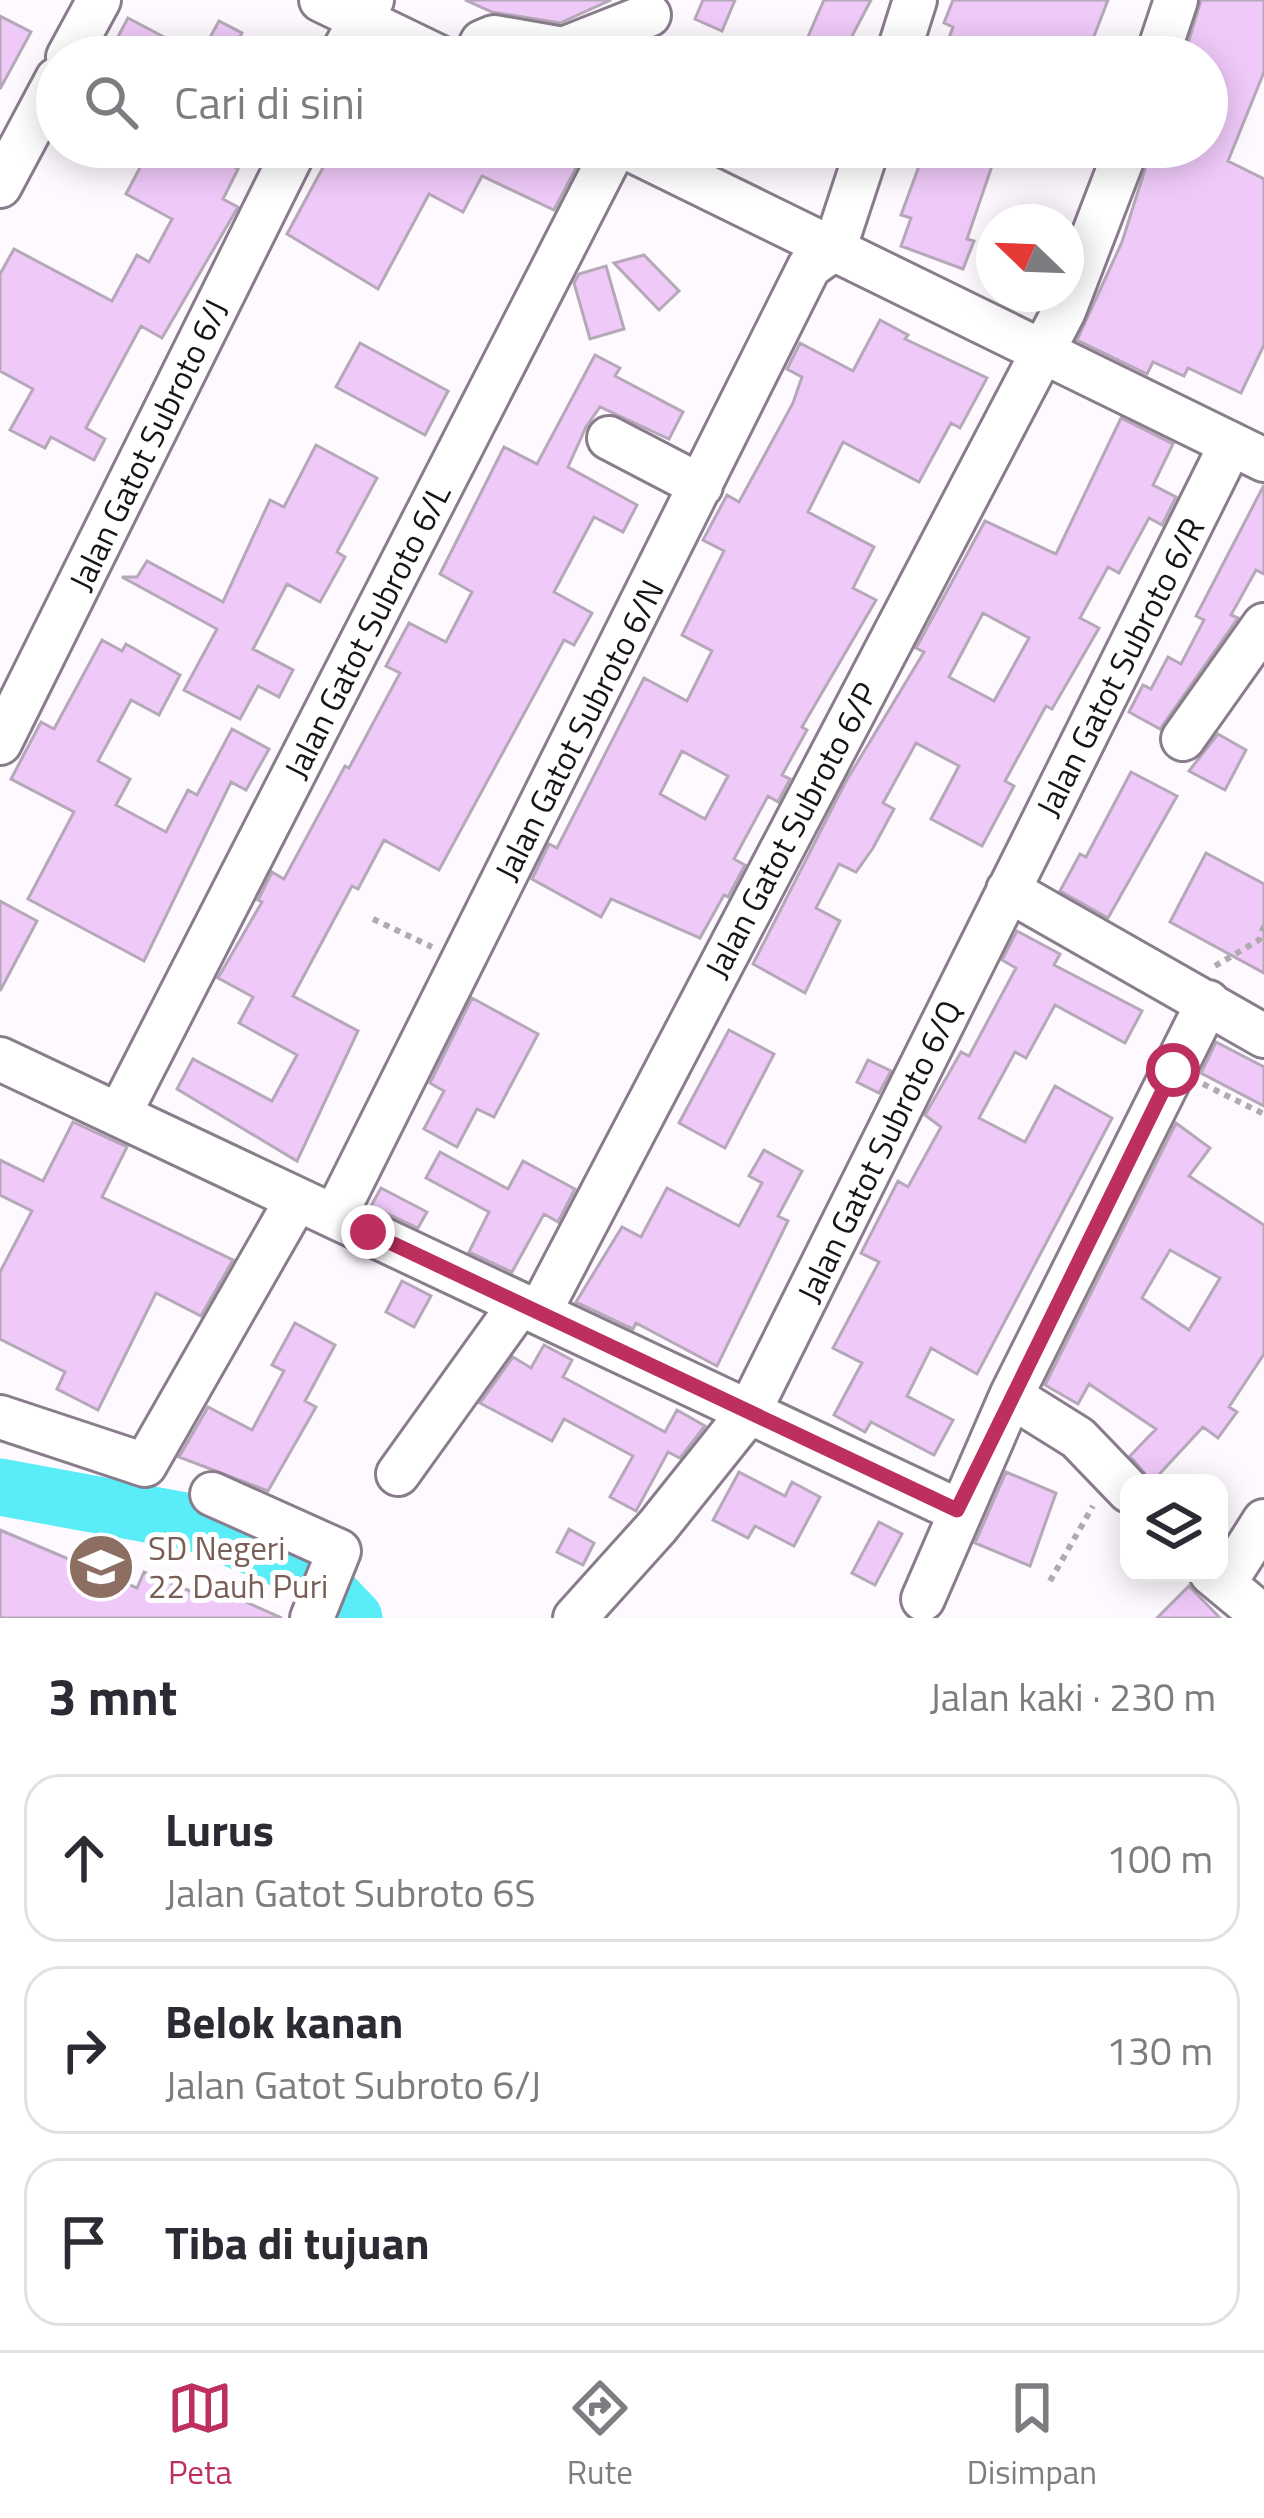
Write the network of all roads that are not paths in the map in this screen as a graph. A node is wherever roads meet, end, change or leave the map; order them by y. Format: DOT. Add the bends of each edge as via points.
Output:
graph roads {
  1 [pos="99,0"];
  2 [pos="321,0"];
  3 [pos="915,0"];
  4 [pos="1176,0"];
  5 [pos="651,8"];
  6 [pos="366,9"];
  7 [pos="79,36"];
  8 [pos="351,36"];
  9 [pos="407,36"];
  10 [pos="591,36"];
  11 [pos="904,36"];
  12 [pos="1164,36"];
  13 [pos="36,118"];
  14 [pos="286,168"];
  15 [pos="604,168"];
  16 [pos="667,168"];
  17 [pos="860,168"];
  18 [pos="1119,168"];
  19 [pos="0,186"];
  20 [pos="831,250"];
  21 [pos="1043,348"];
  22 [pos="609,438"];
  23 [pos="1253,446"];
  24 [pos="701,486"];
  25 [pos="1264,625"];
  26 [pos="1183,739"];
  27 [pos="0,743"];
  28 [pos="1008,890"];
  29 [pos="1194,994"];
  30 [pos="1264,1036"];
  31 [pos="0,1059"];
  32 [pos="119,1115"];
  33 [pos="316,1208"];
  34 [pos="529,1308"];
  35 [pos="1011,1396"];
  36 [pos="749,1412"];
  37 [pos="0,1417"];
  38 [pos="398,1474"];
  39 [pos="1120,1480"];
  40 [pos="212,1494"];
  41 [pos="957,1510"];
  42 [pos="1264,1521"];
  43 [pos="1228,1566"];
  44 [pos="1222,1582"];
  45 [pos="923,1599"];
  46 [pos="313,1615"];
  47 [pos="1264,1617"];
  48 [pos="575,1618"];
  1 -- 7 [label="street"];
  2 -- 6 [label="street"];
  3 -- 11 [label="street"];
  4 -- 12 [label="street"];
  5 -- 10 [label="street"];
  6 -- 8 [label="street"];
  6 -- 9 [label="street"];
  13 -- 19 [label="street"];
  14 -- 27 [label="street, Jalan Gatot Subroto 6/J"];
  15 -- 32 [label="street, Jalan Gatot Subroto 6/L"];
  16 -- 20 [label="street"];
  17 -- 20 [label="street, Jalan Gatot Subroto 6/N"];
  18 -- 21 [label="street, Jalan Gatot Subroto 6/P"];
  20 -- 21 [label="street"];
  20 -- 24 [label="street, Jalan Gatot Subroto 6/N" via="809,267"];
  21 -- 23 [label="street"];
  21 -- 34 [label="street, Jalan Gatot Subroto 6/P"];
  22 -- 24 [label="street"];
  23 -- 28 [label="street, Jalan Gatot Subroto 6/R"];
  24 -- 33 [label="street, Jalan Gatot Subroto 6/N" via="463,961"];
  25 -- 26 [label="street"];
  28 -- 29 [label="street"];
  28 -- 36 [label="street, Jalan Gatot Subroto 6/Q"];
  29 -- 30 [label="street"];
  29 -- 35 [label="street" via="1173,1070"];
  31 -- 32 [label="street"];
  32 -- 33 [label="street"];
  33 -- 34 [label="street"];
  33 -- 37 [label="street, Jalan Gatot Subroto 6/N" via="146,1465"];
  34 -- 36 [label="street"];
  34 -- 38 [label="street, Jalan Gatot Subroto 6/P"];
  35 -- 39 [label="street" via="1056,1421"];
  35 -- 41 [label="street"];
  36 -- 41 [label="street"];
  36 -- 48 [label="street, Jalan Gatot Subroto 6/Q"];
  40 -- 46 [label="street" via="337,1556"];
  41 -- 45 [label="street"];
  42 -- 43 [label="street"];
  44 -- 47 [label="street"];
}
